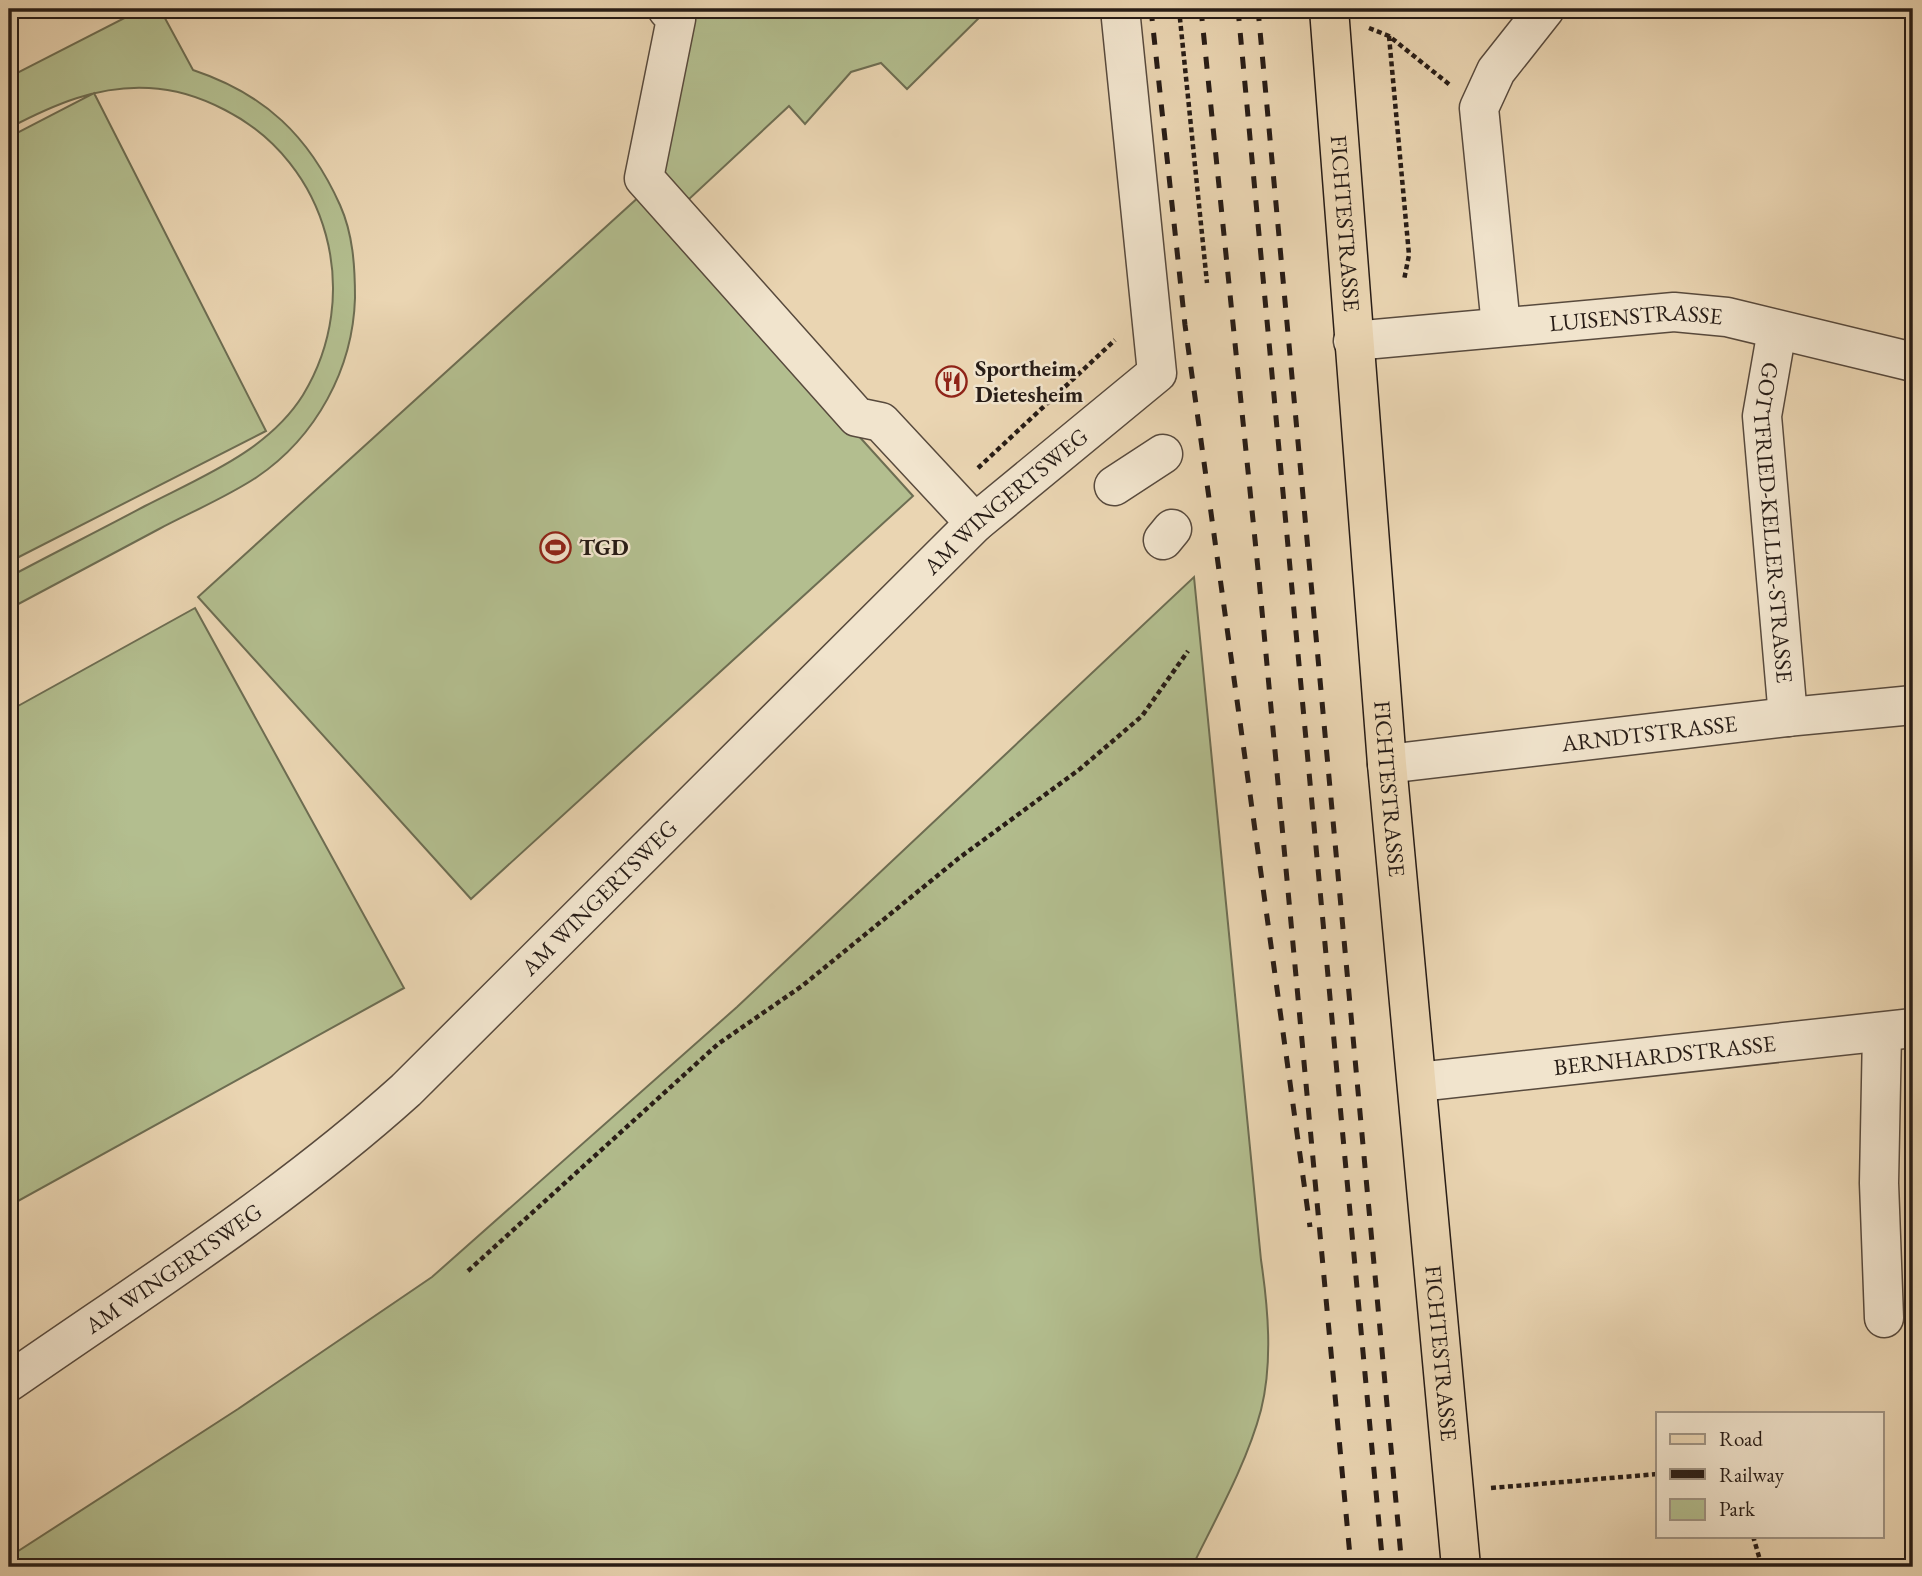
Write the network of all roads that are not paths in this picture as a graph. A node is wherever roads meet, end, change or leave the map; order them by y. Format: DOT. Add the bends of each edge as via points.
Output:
graph roads {
  1 [pos="667,9"];
  2 [pos="1120,9"];
  3 [pos="1545,9"];
  4 [pos="1329,11"];
  5 [pos="1501,327"];
  6 [pos="1777,330"];
  7 [pos="1353,341"];
  8 [pos="1913,362"];
  9 [pos="1163,454"];
  10 [pos="1114,486"];
  11 [pos="975,523"];
  12 [pos="1913,705"];
  13 [pos="1788,717"];
  14 [pos="1387,764"];
  15 [pos="1898,1030"];
  16 [pos="1418,1082"];
  17 [pos="1884,1318"];
  18 [pos="9,1382"];
  19 [pos="1461,1567"];
  1 -- 11 [label="street" via="676,19 644,178 857,417 881,422"];
  2 -- 11 [label="street, AM WINGERTSWEG" via="1157,373"];
  3 -- 5 [label="street" via="1496,71 1479,108"];
  4 -- 7 [label="main road, FICHTESTRASSE"];
  5 -- 6 [label="street, LUISENSTRASSE" via="1674,312 1727,317"];
  5 -- 7 [label="street, LUISENSTRASSE"];
  6 -- 8 [label="street, LUISENSTRASSE"];
  6 -- 13 [label="street, GOTTFRIED-KELLER-STRASSE" via="1762,416"];
  7 -- 14 [label="main road, FICHTESTRASSE"];
  9 -- 10 [label="street"];
  11 -- 18 [label="street, AM WINGERTSWEG" via="364,1128 274,1198"];
  12 -- 13 [label="street, ARNDTSTRASSE"];
  13 -- 14 [label="street, ARNDTSTRASSE"];
  14 -- 16 [label="main road, FICHTESTRASSE"];
  15 -- 16 [label="street, BERNHARDSTRASSE"];
  15 -- 17 [label="street" via="1880,1183"];
  16 -- 19 [label="main road, FICHTESTRASSE"];
}
